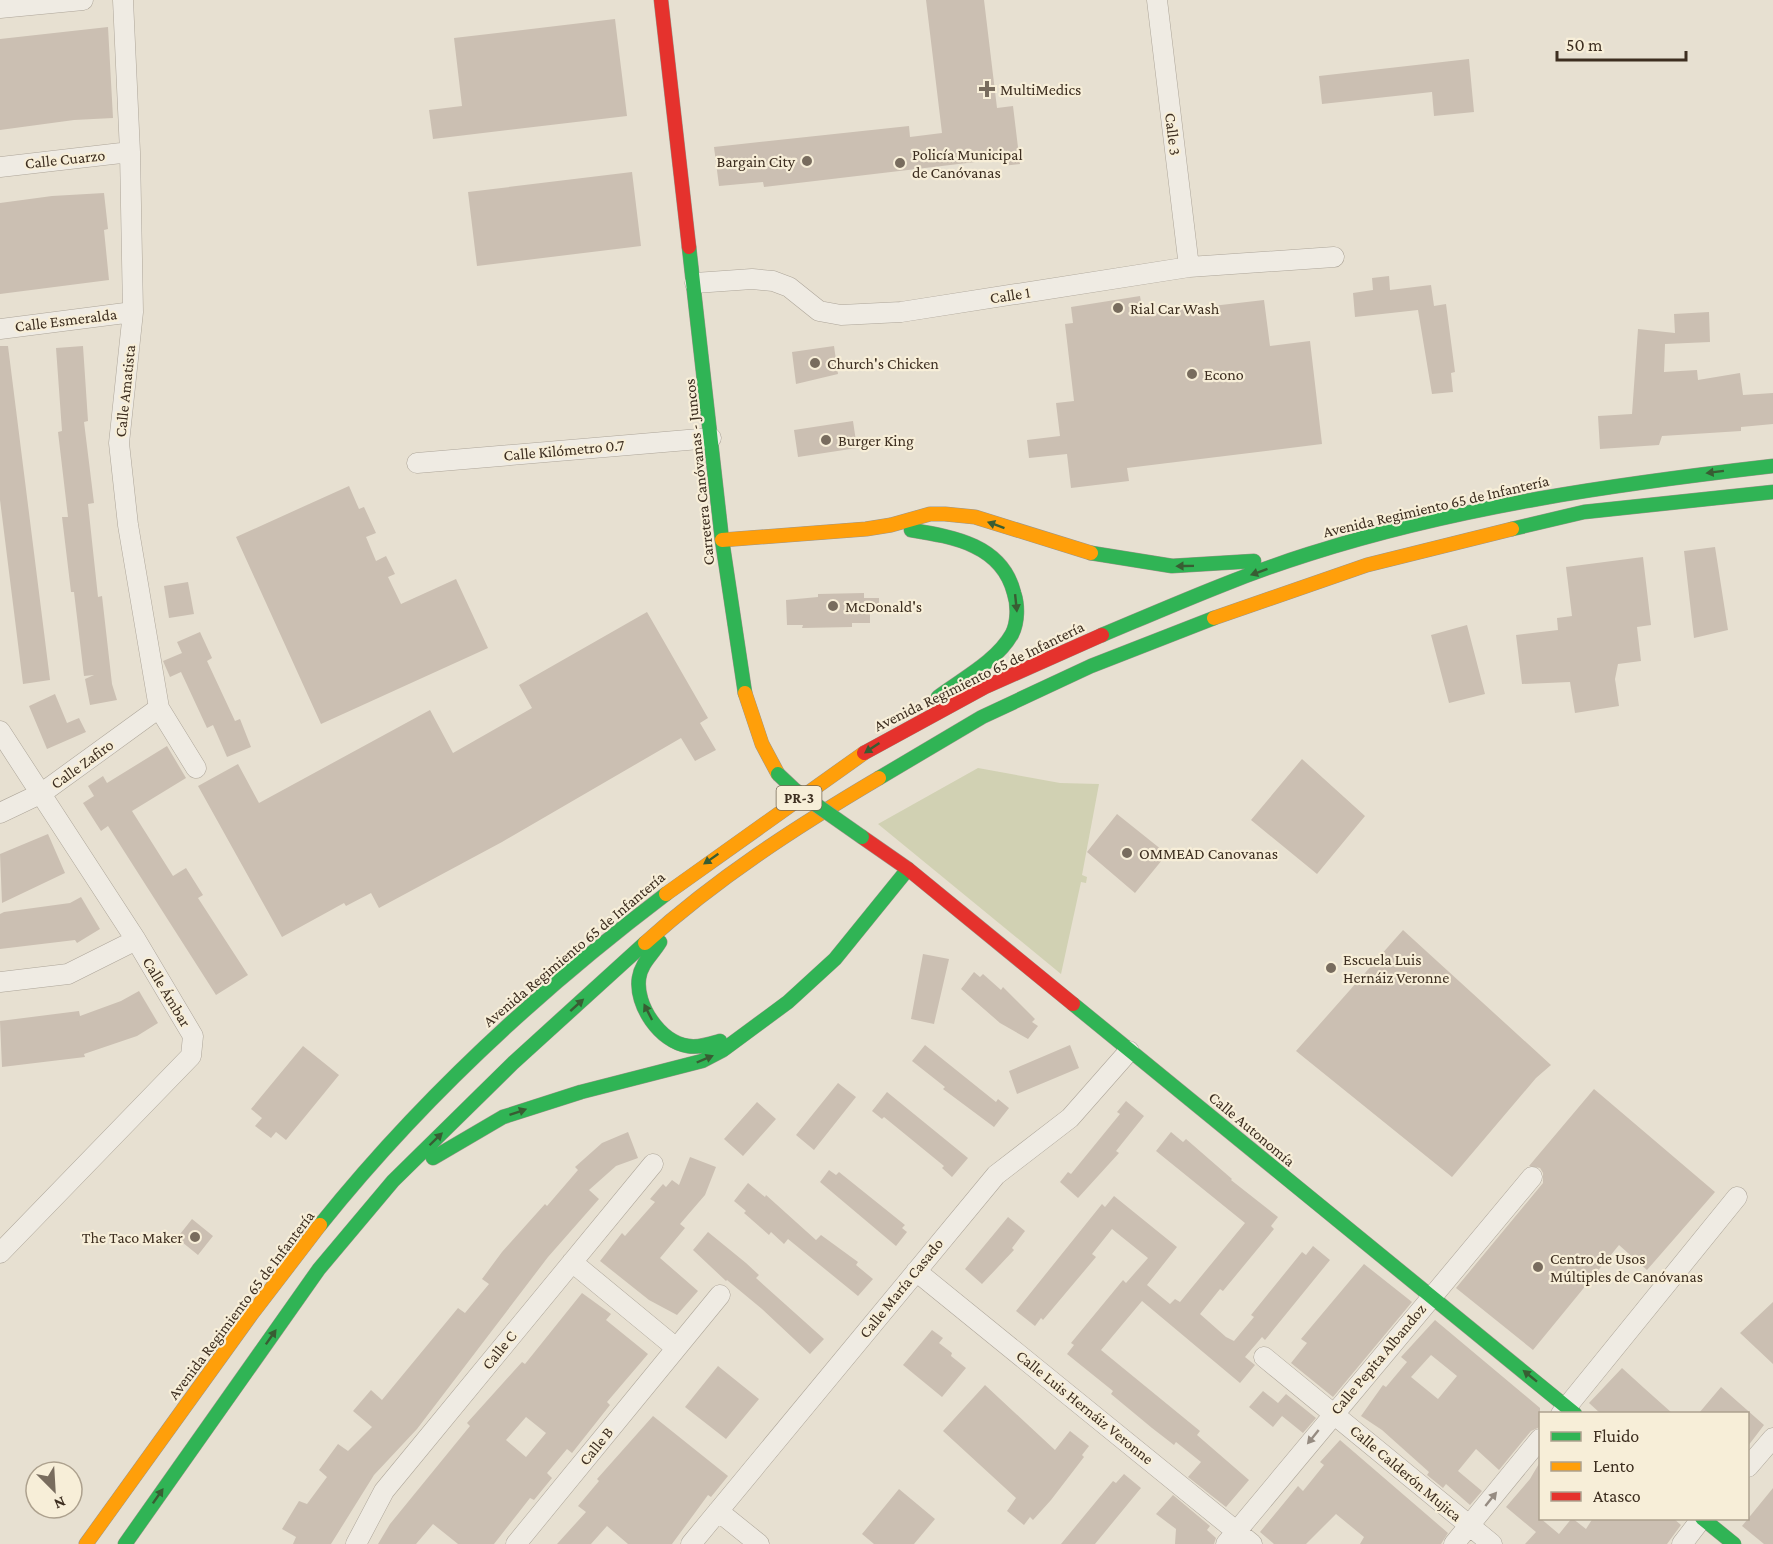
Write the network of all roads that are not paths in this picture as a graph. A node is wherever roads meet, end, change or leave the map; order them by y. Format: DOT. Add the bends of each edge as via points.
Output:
graph roads {
  1 [pos="83,0"];
  2 [pos="123,0"];
  3 [pos="661,0"];
  4 [pos="1157,0"];
  5 [pos="0,8"];
  6 [pos="130,152"];
  7 [pos="0,167"];
  8 [pos="1334,257"];
  9 [pos="1189,267"];
  10 [pos="695,283"];
  11 [pos="133,312"];
  12 [pos="0,329"];
  13 [pos="711,438"];
  14 [pos="417,463"];
  15 [pos="1773,466"];
  16 [pos="1773,492"];
  17 [pos="889,526"];
  18 [pos="723,540"];
  19 [pos="1326,548"];
  20 [pos="159,708"];
  21 [pos="911,725"];
  22 [pos="0,731"];
  23 [pos="196,768"];
  24 [pos="42,793"];
  25 [pos="0,813"];
  26 [pos="908,869"];
  27 [pos="668,922"];
  28 [pos="136,940"];
  29 [pos="0,982"];
  30 [pos="752,1030"];
  31 [pos="1129,1051"];
  32 [pos="653,1164"];
  33 [pos="1532,1177"];
  34 [pos="393,1181"];
  35 [pos="1737,1197"];
  36 [pos="0,1253"];
  37 [pos="572,1262"];
  38 [pos="916,1271"];
  39 [pos="720,1295"];
  40 [pos="1431,1295"];
  41 [pos="675,1347"];
  42 [pos="1264,1357"];
  43 [pos="1567,1411"];
  44 [pos="1334,1413"];
  45 [pos="1773,1438"];
  46 [pos="1539,1440"];
  47 [pos="1749,1466"];
  48 [pos="718,1511"];
  49 [pos="1700,1520"];
  50 [pos="1704,1520"];
  51 [pos="1469,1525"];
  52 [pos="1238,1540"];
  53 [pos="86,1544"];
  54 [pos="124,1544"];
  55 [pos="356,1544"];
  56 [pos="516,1544"];
  57 [pos="692,1544"];
  58 [pos="759,1544"];
  59 [pos="1454,1544"];
  60 [pos="1492,1544"];
  61 [pos="1682,1544"];
  62 [pos="1734,1544"];
  1 -- 5 [label="street"];
  2 -- 6 [label="street, Calle Amatista"];
  3 -- 10 [label="main road, Carretera Canóvanas - Juncos"];
  4 -- 9 [label="street, Calle 3"];
  6 -- 7 [label="street, Calle Cuarzo"];
  6 -- 11 [label="street, Calle Amatista"];
  8 -- 9 [label="street, Calle 1"];
  9 -- 10 [label="street, Calle 1" via="900,312 841,315 819,311 789,286 773,281"];
  10 -- 13 [label="main road, Carretera Canóvanas - Juncos"];
  11 -- 12 [label="street, Calle Esmeralda"];
  11 -- 20 [label="street, Calle Amatista" via="119,443 128,525"];
  13 -- 14 [label="street, Calle Kilómetro 0.7"];
  13 -- 18 [label="main road, Carretera Canóvanas - Juncos"];
  15 -- 19 [label="main road, Avenida Regimiento 65 de Infantería / PR-3, one-way" via="1546,497"];
  16 -- 27 [label="main road, PR-3" via="1584,512 1479,536 1367,565 1194,625 1091,666 962,729 796,827 741,864"];
  17 -- 18 [label="main road"];
  19 -- 17 [label="main road, one-way" via="1298,548 1220,566 1159,567 1064,547 968,515 927,514"];
  17 -- 21 [label="main road, one-way" via="952,536 988,553 1006,567 1017,612 1012,634 1000,648 930,704"];
  18 -- 26 [label="main road, Carretera Canóvanas - Juncos, bridge" via="746,701 778,774"];
  19 -- 21 [label="main road, Avenida Regimiento 65 de Infantería / PR-3, one-way" via="1100,635"];
  20 -- 23 [label="street, Calle Amatista"];
  20 -- 24 [label="street, Calle Zafiro"];
  21 -- 53 [label="main road, Avenida Regimiento 65 de Infantería / PR-3, one-way" via="877,744 683,879 581,960 428,1101 299,1250"];
  22 -- 24 [label="street, Calle Ámbar"];
  24 -- 25 [label="street, Calle Zafiro"];
  24 -- 28 [label="street, Calle Ámbar"];
  26 -- 30 [label="main road" via="835,960"];
  26 -- 31 [label="main road, Calle Autonomía"];
  30 -- 27 [label="main road, one-way" via="695,1047 680,1045 654,1024 644,1007 641,969 656,950"];
  34 -- 27 [label="main road, PR-3, one-way" via="513,1063"];
  28 -- 29 [label="street" via="68,974"];
  28 -- 36 [label="street, Calle Ámbar" via="193,1036 191,1056"];
  34 -- 30 [label="main road, one-way" via="503,1117 702,1061"];
  31 -- 38 [label="street, Calle María Casado" via="1070,1118 996,1176"];
  31 -- 40 [label="main road, Calle Autonomía"];
  32 -- 37 [label="street, Calle C"];
  33 -- 40 [label="street, Calle Pepita Albandoz"];
  54 -- 34 [label="main road, PR-3, one-way" via="319,1269"];
  35 -- 43 [label="street"];
  37 -- 41 [label="street"];
  37 -- 55 [label="street, Calle C" via="384,1491"];
  38 -- 48 [label="street, Calle María Casado"];
  38 -- 52 [label="street, Calle Luis Hernáiz Veronne"];
  39 -- 41 [label="street, Calle B"];
  43 -- 40 [label="main road, Calle Autonomía, one-way"];
  40 -- 44 [label="street, Calle Pepita Albandoz"];
  41 -- 56 [label="street, Calle B"];
  42 -- 44 [label="street, Calle Calderón Mujica"];
  44 -- 51 [label="street, Calle Calderón Mujica"];
  44 -- 52 [label="street, Calle Pepita Albandoz, one-way"];
  45 -- 47 [label="street"];
  51 -- 46 [label="street, one-way"];
  48 -- 57 [label="street, Calle María Casado"];
  48 -- 58 [label="street"];
  49 -- 61 [label="street"];
  50 -- 62 [label="main road"];
  51 -- 59 [label="street"];
  51 -- 60 [label="street, Calle Calderón Mujica"];
}
